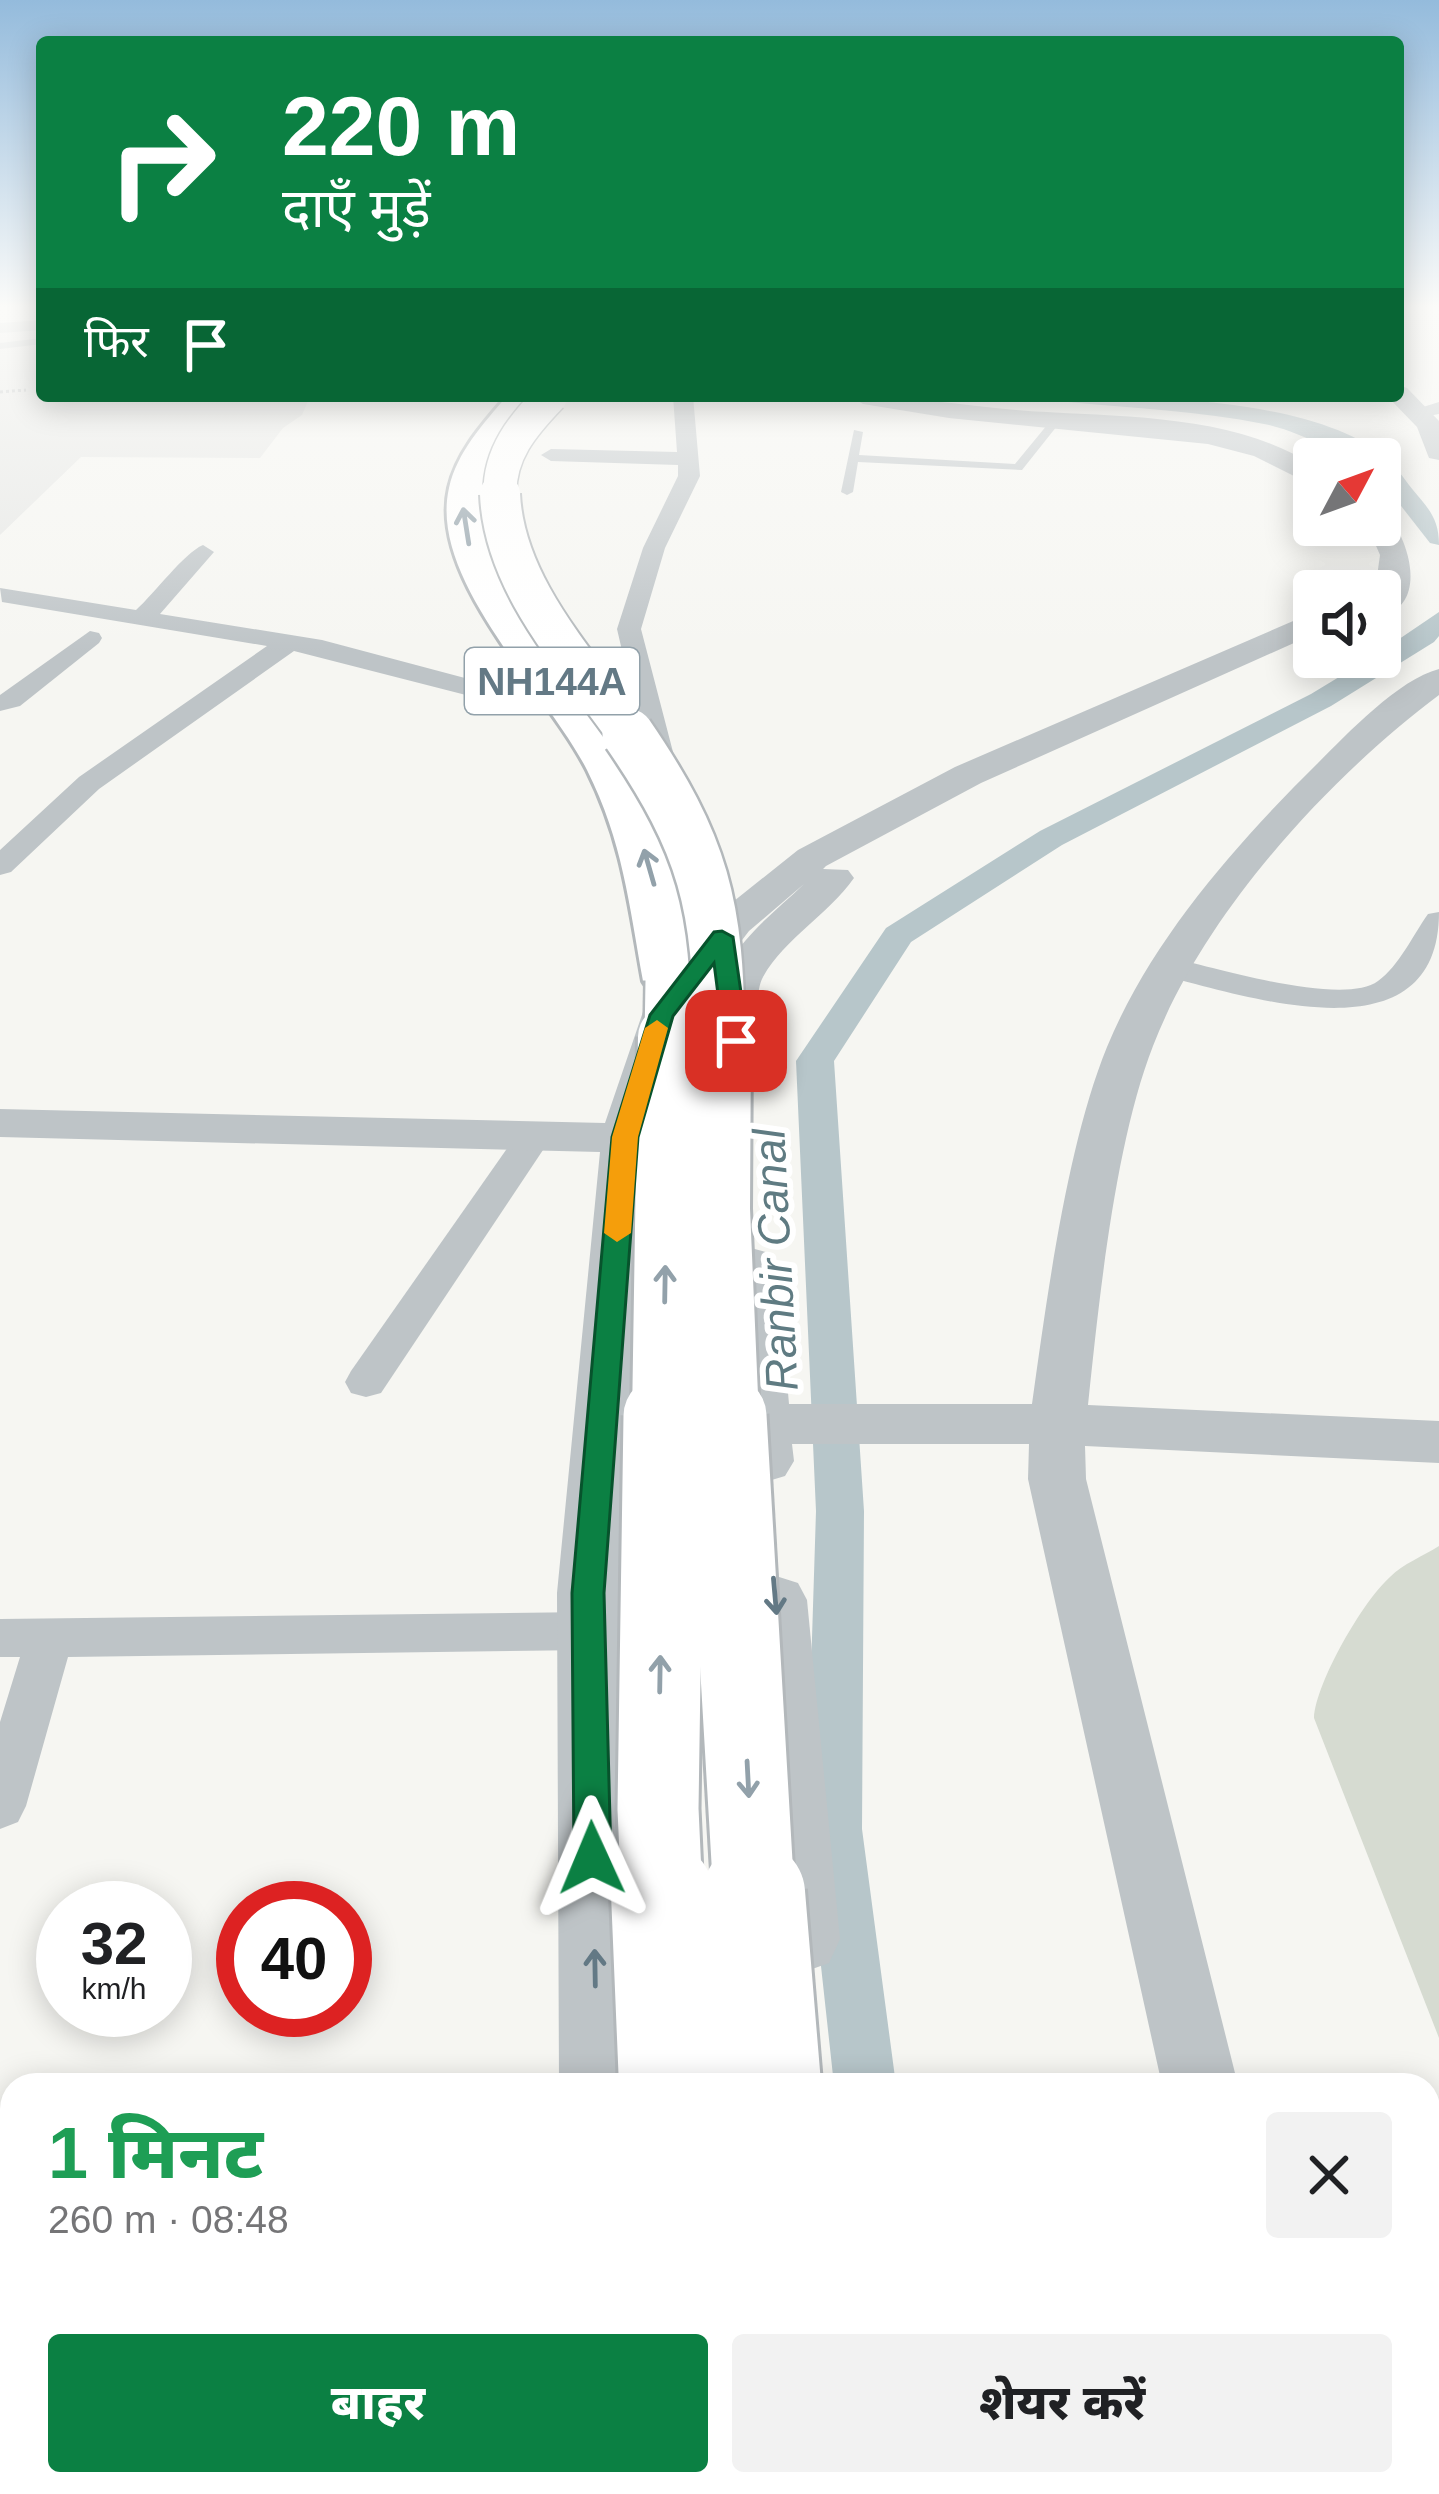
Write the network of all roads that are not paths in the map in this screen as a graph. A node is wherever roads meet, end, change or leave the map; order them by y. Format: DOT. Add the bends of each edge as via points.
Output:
graph roads {
  1 [pos="529,420"];
  2 [pos="537,420"];
  3 [pos="558,420"];
  4 [pos="686,420"];
  5 [pos="1050,420"];
  6 [pos="1127,420"];
  7 [pos="1427,420"];
  8 [pos="1056,421"];
  9 [pos="858,432"];
  10 [pos="1439,452"];
  11 [pos="1293,455"];
  12 [pos="691,458"];
  13 [pos="853,458"];
  14 [pos="1293,465"];
  15 [pos="847,492"];
  16 [pos="203,552"];
  17 [pos="2,595"];
  18 [pos="141,618"];
  19 [pos="1293,631"];
  20 [pos="90,638"];
  21 [pos="289,643"];
  22 [pos="1293,654"];
  23 [pos="1439,679"];
  24 [pos="505,698"];
  25 [pos="0,703"];
  26 [pos="0,866"];
  27 [pos="1439,921"];
  28 [pos="722,937"];
  29 [pos="1169,967"];
  30 [pos="734,1010"];
  31 [pos="0,1123"];
  32 [pos="625,1137"];
  33 [pos="533,1138"];
  34 [pos="743,1144"];
  35 [pos="366,1382"];
  36 [pos="772,1424"];
  37 [pos="1056,1424"];
  38 [pos="1439,1442"];
  39 [pos="589,1630"];
  40 [pos="50,1636"];
  41 [pos="0,1638"];
  42 [pos="0,1806"];
  43 [pos="812,2016"];
  44 [pos="597,2073"];
  45 [pos="669,2073"];
  46 [pos="769,2073"];
  47 [pos="1197,2073"];
  45 -- 1 [label="highway, NH144A, one-way, bridge" via="658,1809 671,982 637,826 592,736 487,584 463,523 470,473 490,434"];
  2 -- 46 [label="highway, NH144A, one-way, bridge" via="509,446 499,477 499,530 526,589 684,819 706,884 720,1038 727,1438"];
  3 -- 12 [label="street"];
  4 -- 12 [label="street"];
  5 -- 8 [label="street"];
  6 -- 11 [label="street" via="1192,427"];
  7 -- 10 [label="street"];
  8 -- 13 [label="lane" via="1018,468"];
  8 -- 14 [label="street" via="1217,438"];
  9 -- 13 [label="lane"];
  12 -- 28 [label="street" via="629,642"];
  13 -- 15 [label="lane"];
  16 -- 18 [label="street"];
  17 -- 18 [label="street"];
  18 -- 21 [label="street"];
  19 -- 28 [label="street" via="915,800 812,858"];
  20 -- 25 [label="street"];
  21 -- 24 [label="street"];
  21 -- 26 [label="street" via="89,783"];
  22 -- 30 [label="street" via="970,800 861,860 755,954"];
  23 -- 29 [label="street" via="1373,730 1255,853"];
  27 -- 29 [label="street" via="1388,990 1365,999"];
  28 -- 30 [label="street"];
  28 -- 32 [label="street" via="662,1015"];
  29 -- 37 [label="street" via="1129,1048 1093,1199"];
  30 -- 34 [label="street"];
  31 -- 33 [label="street"];
  32 -- 33 [label="street"];
  32 -- 34 [label="street"];
  32 -- 39 [label="street"];
  33 -- 35 [label="street"];
  34 -- 36 [label="street"];
  36 -- 37 [label="street"];
  36 -- 43 [label="street, one-way"];
  37 -- 38 [label="street"];
  37 -- 47 [label="street" via="1061,1510"];
  39 -- 40 [label="street"];
  44 -- 39 [label="street, one-way"];
  40 -- 41 [label="street"];
  40 -- 42 [label="street"];
}
